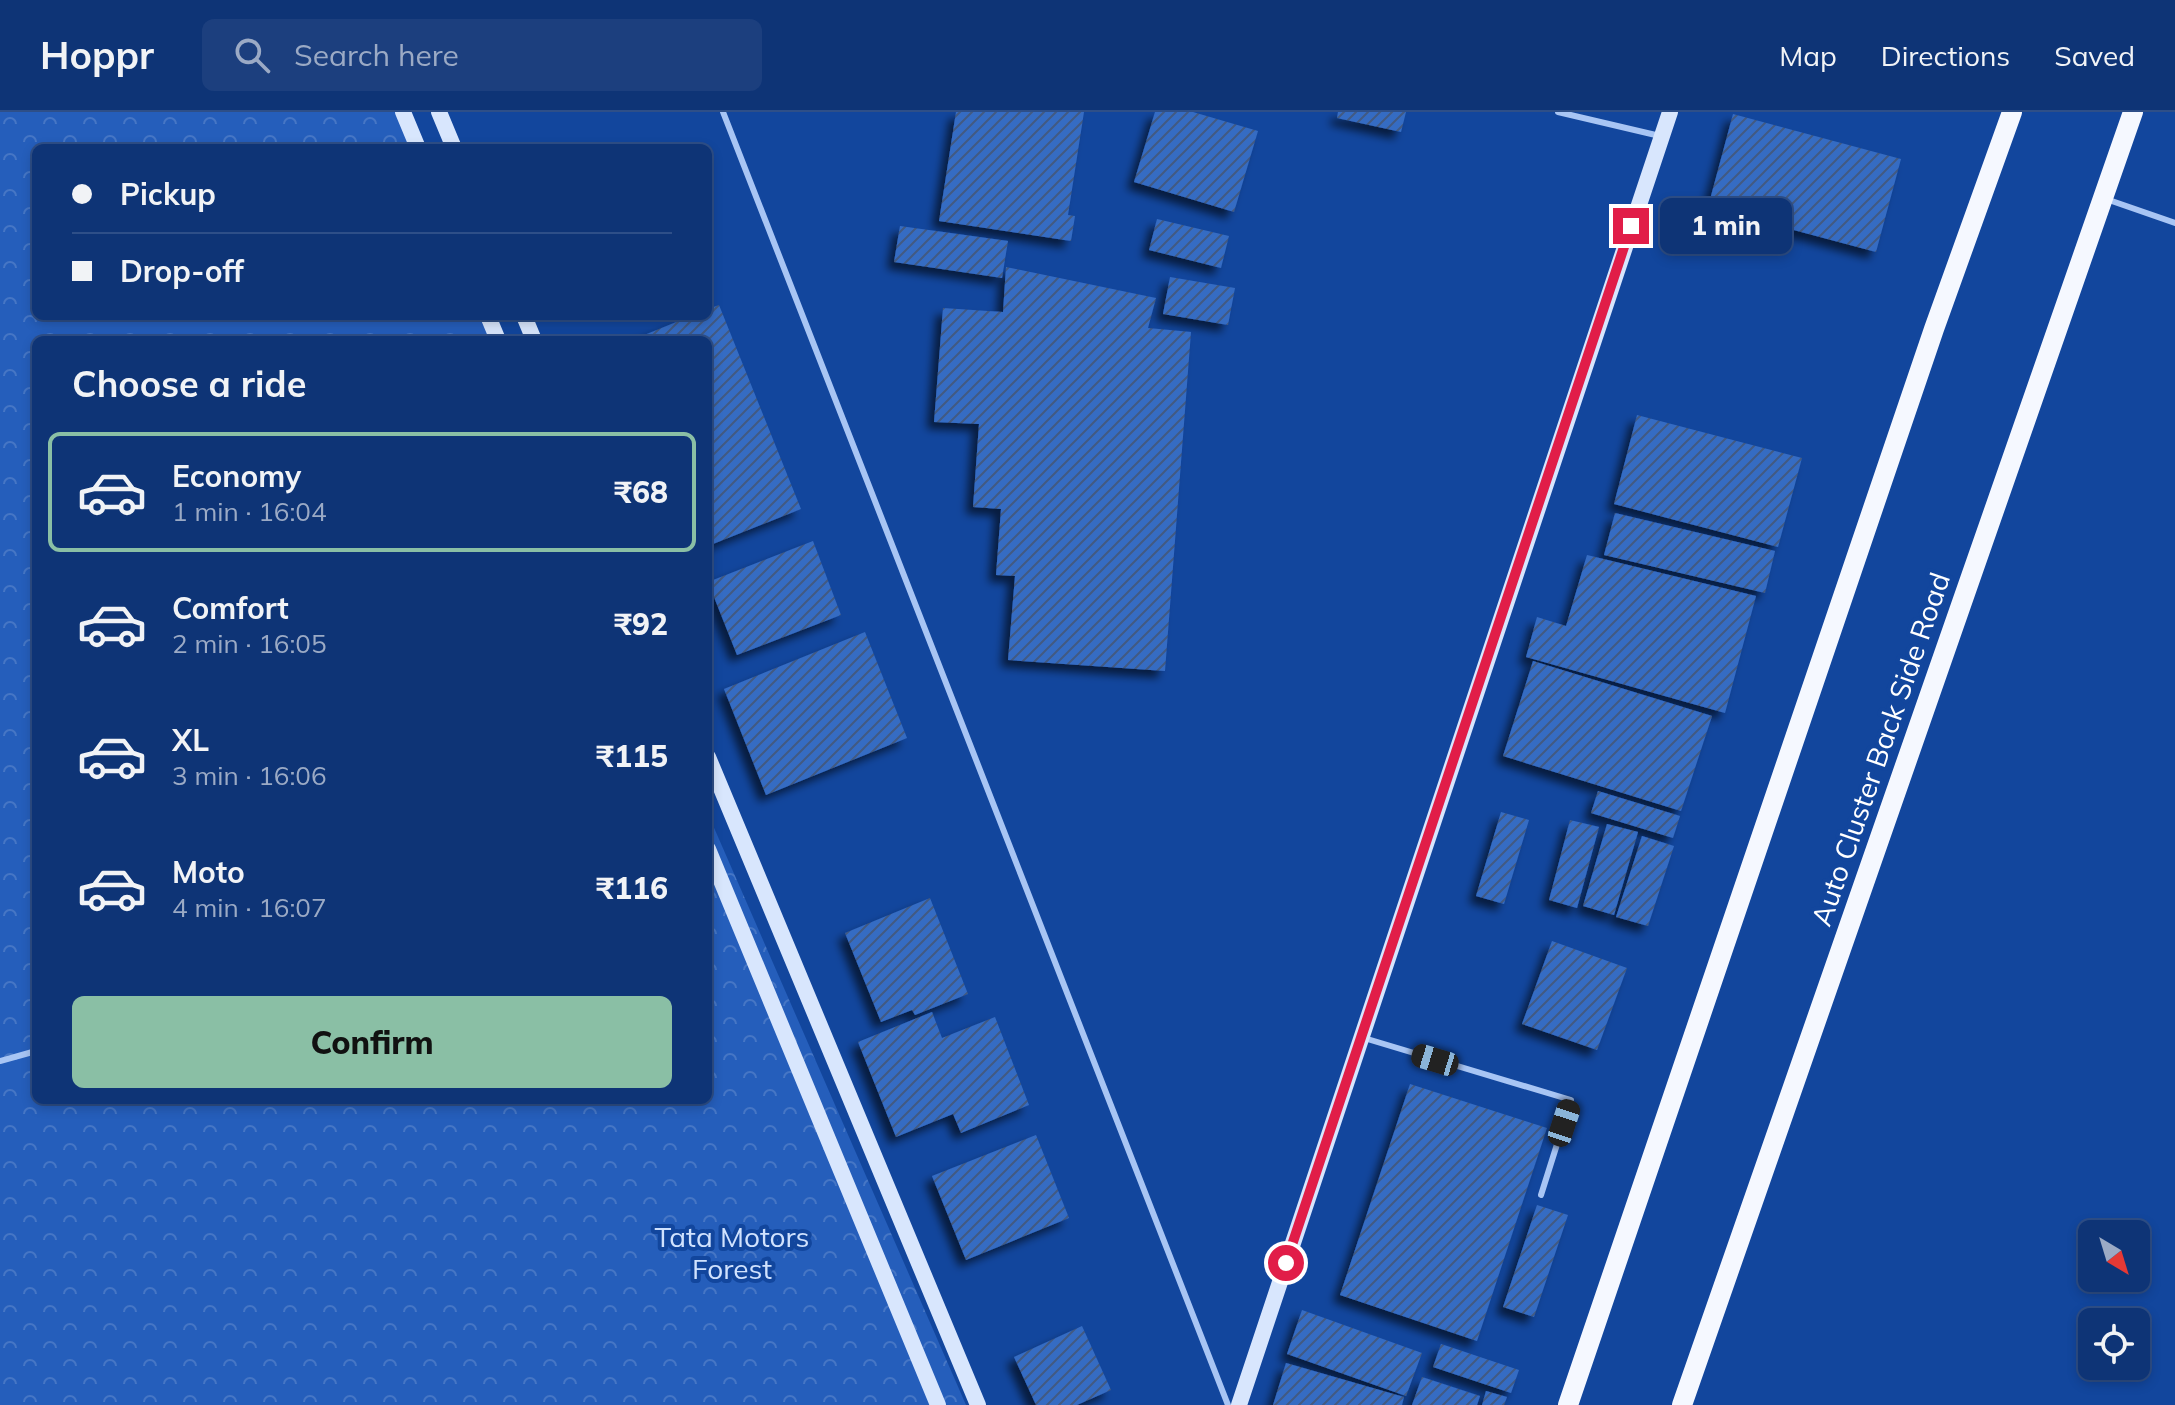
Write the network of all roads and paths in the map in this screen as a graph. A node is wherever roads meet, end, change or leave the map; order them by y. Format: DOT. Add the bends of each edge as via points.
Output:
graph roads {
  1 [pos="403,112"];
  2 [pos="439,112"];
  3 [pos="723,112"];
  4 [pos="1558,112"];
  5 [pos="1670,112"];
  6 [pos="2012,112"];
  7 [pos="2133,112"];
  8 [pos="1661,136"];
  9 [pos="416,144"];
  10 [pos="452,144"];
  11 [pos="2103,197"];
  12 [pos="2175,223"];
  13 [pos="712,767"];
  14 [pos="712,863"];
  15 [pos="1361,1037"];
  16 [pos="32,1052"];
  17 [pos="0,1061"];
  18 [pos="1541,1195"];
  19 [pos="938,1405"];
  20 [pos="978,1405"];
  21 [pos="1228,1405"];
  22 [pos="1239,1405"];
  23 [pos="1568,1405"];
  24 [pos="1682,1405"];
  1 -- 9 [label="main road"];
  2 -- 10 [label="main road"];
  3 -- 21 [label="lane"];
  4 -- 8 [label="lane"];
  5 -- 8 [label="main road"];
  6 -- 23 [label="main road"];
  7 -- 11 [label="main road, Auto Cluster Back Side Road"];
  8 -- 15 [label="main road"];
  11 -- 12 [label="lane"];
  11 -- 24 [label="main road, Auto Cluster Back Side Road"];
  13 -- 20 [label="main road"];
  14 -- 19 [label="main road"];
  15 -- 18 [label="lane" via="1571,1100"];
  15 -- 22 [label="main road"];
  16 -- 17 [label="lane"];
}
